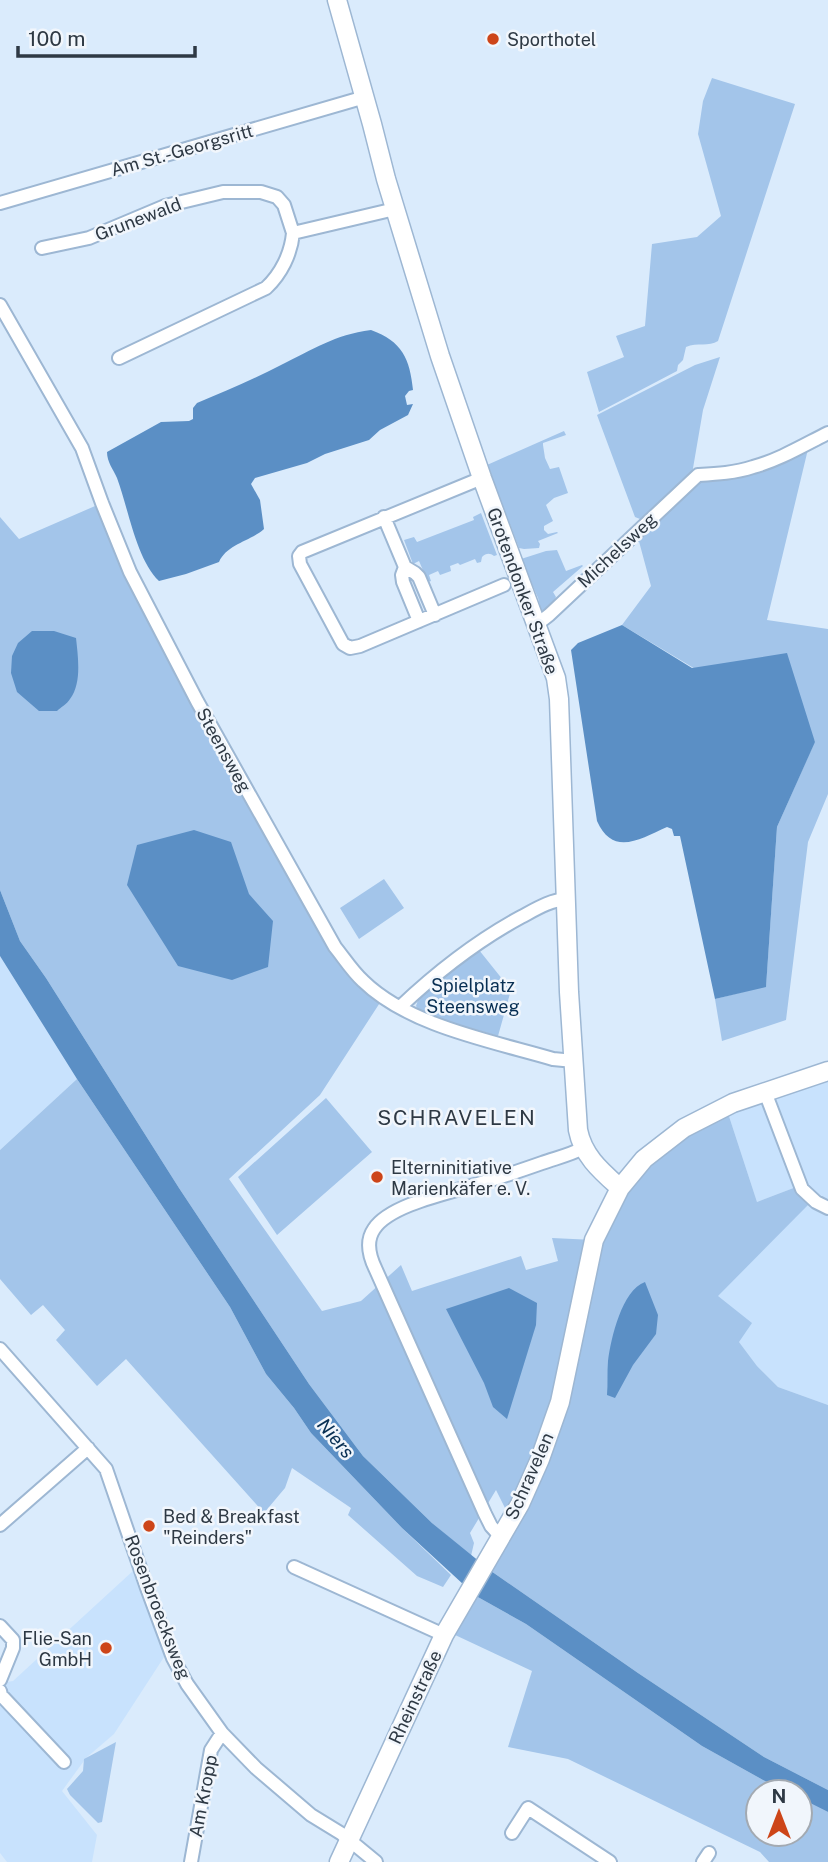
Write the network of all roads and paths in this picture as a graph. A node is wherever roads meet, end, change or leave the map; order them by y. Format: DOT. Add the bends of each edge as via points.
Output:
graph roads {
  1 [pos="337,0"];
  2 [pos="365,97"];
  3 [pos="0,203"];
  4 [pos="395,209"];
  5 [pos="293,233"];
  6 [pos="42,248"];
  7 [pos="0,305"];
  8 [pos="119,358"];
  9 [pos="828,433"];
  10 [pos="482,478"];
  11 [pos="384,517"];
  12 [pos="405,568"];
  13 [pos="504,585"];
  14 [pos="435,615"];
  15 [pos="419,621"];
  16 [pos="536,625"];
  17 [pos="566,899"];
  18 [pos="400,1007"];
  19 [pos="574,1061"];
  20 [pos="828,1071"];
  21 [pos="765,1092"];
  22 [pos="583,1148"];
  23 [pos="620,1188"];
  24 [pos="828,1208"];
  25 [pos="0,1349"];
  26 [pos="88,1448"];
  27 [pos="0,1525"];
  28 [pos="501,1536"];
  29 [pos="294,1567"];
  30 [pos="0,1626"];
  31 [pos="444,1635"];
  32 [pos="0,1680"];
  33 [pos="0,1691"];
  34 [pos="222,1733"];
  35 [pos="65,1762"];
  36 [pos="512,1833"];
  37 [pos="349,1839"];
  38 [pos="191,1862"];
  39 [pos="339,1862"];
  40 [pos="376,1862"];
  41 [pos="610,1862"];
  1 -- 2 [label="main road, Grotendonker Straße"];
  2 -- 3 [label="street, Am St.-Georgsritt"];
  2 -- 4 [label="main road, Grotendonker Straße"];
  4 -- 5 [label="street"];
  4 -- 10 [label="main road, Grotendonker Straße"];
  5 -- 6 [label="street, Grunewald" via="284,205 276,197 261,192 223,192 165,206 89,238"];
  5 -- 8 [label="street" via="292,248 266,288"];
  7 -- 18 [label="street, Steensweg" via="82,448 130,572 185,678 335,947 362,981"];
  9 -- 16 [label="street, Michelsweg" via="754,467 698,475"];
  10 -- 11 [label="street"];
  10 -- 16 [label="main road, Grotendonker Straße"];
  11 -- 12 [label="street"];
  11 -- 15 [label="street" via="302,551 300,564 346,647 360,646"];
  12 -- 14 [label="street" via="419,576"];
  12 -- 15 [label="street" via="402,582"];
  13 -- 14 [label="street"];
  14 -- 15 [label="street"];
  16 -- 17 [label="main road, Grotendonker Straße" via="559,699"];
  17 -- 18 [label="street" via="542,905 462,953"];
  17 -- 19 [label="main road, Grotendonker Straße"];
  18 -- 19 [label="street, Steensweg" via="426,1022"];
  19 -- 22 [label="main road, Grotendonker Straße"];
  20 -- 21 [label="main road, Schravelen"];
  21 -- 23 [label="main road, Schravelen" via="684,1128 644,1159"];
  21 -- 24 [label="street" via="802,1189"];
  22 -- 23 [label="main road, Grotendonker Straße"];
  22 -- 28 [label="street, Schravelen" via="397,1210 373,1230 370,1239 376,1270 485,1514"];
  23 -- 28 [label="main road, Schravelen" via="594,1240 551,1429 520,1504"];
  25 -- 26 [label="street, Rosenbroecksweg"];
  26 -- 27 [label="street"];
  26 -- 34 [label="street, Rosenbroecksweg" via="106,1469 173,1658"];
  28 -- 31 [label="main road, Rheinstraße"];
  29 -- 31 [label="street"];
  30 -- 32 [label="street" via="13,1640"];
  31 -- 37 [label="main road, Rheinstraße"];
  33 -- 35 [label="street"];
  34 -- 37 [label="street, Rosenbroecksweg" via="311,1815"];
  34 -- 38 [label="street, Am Kropp" via="211,1750"];
  36 -- 41 [label="street" via="528,1808"];
  37 -- 39 [label="main road, Rheinstraße"];
  37 -- 40 [label="street, Rosenbroecksweg"];
}
